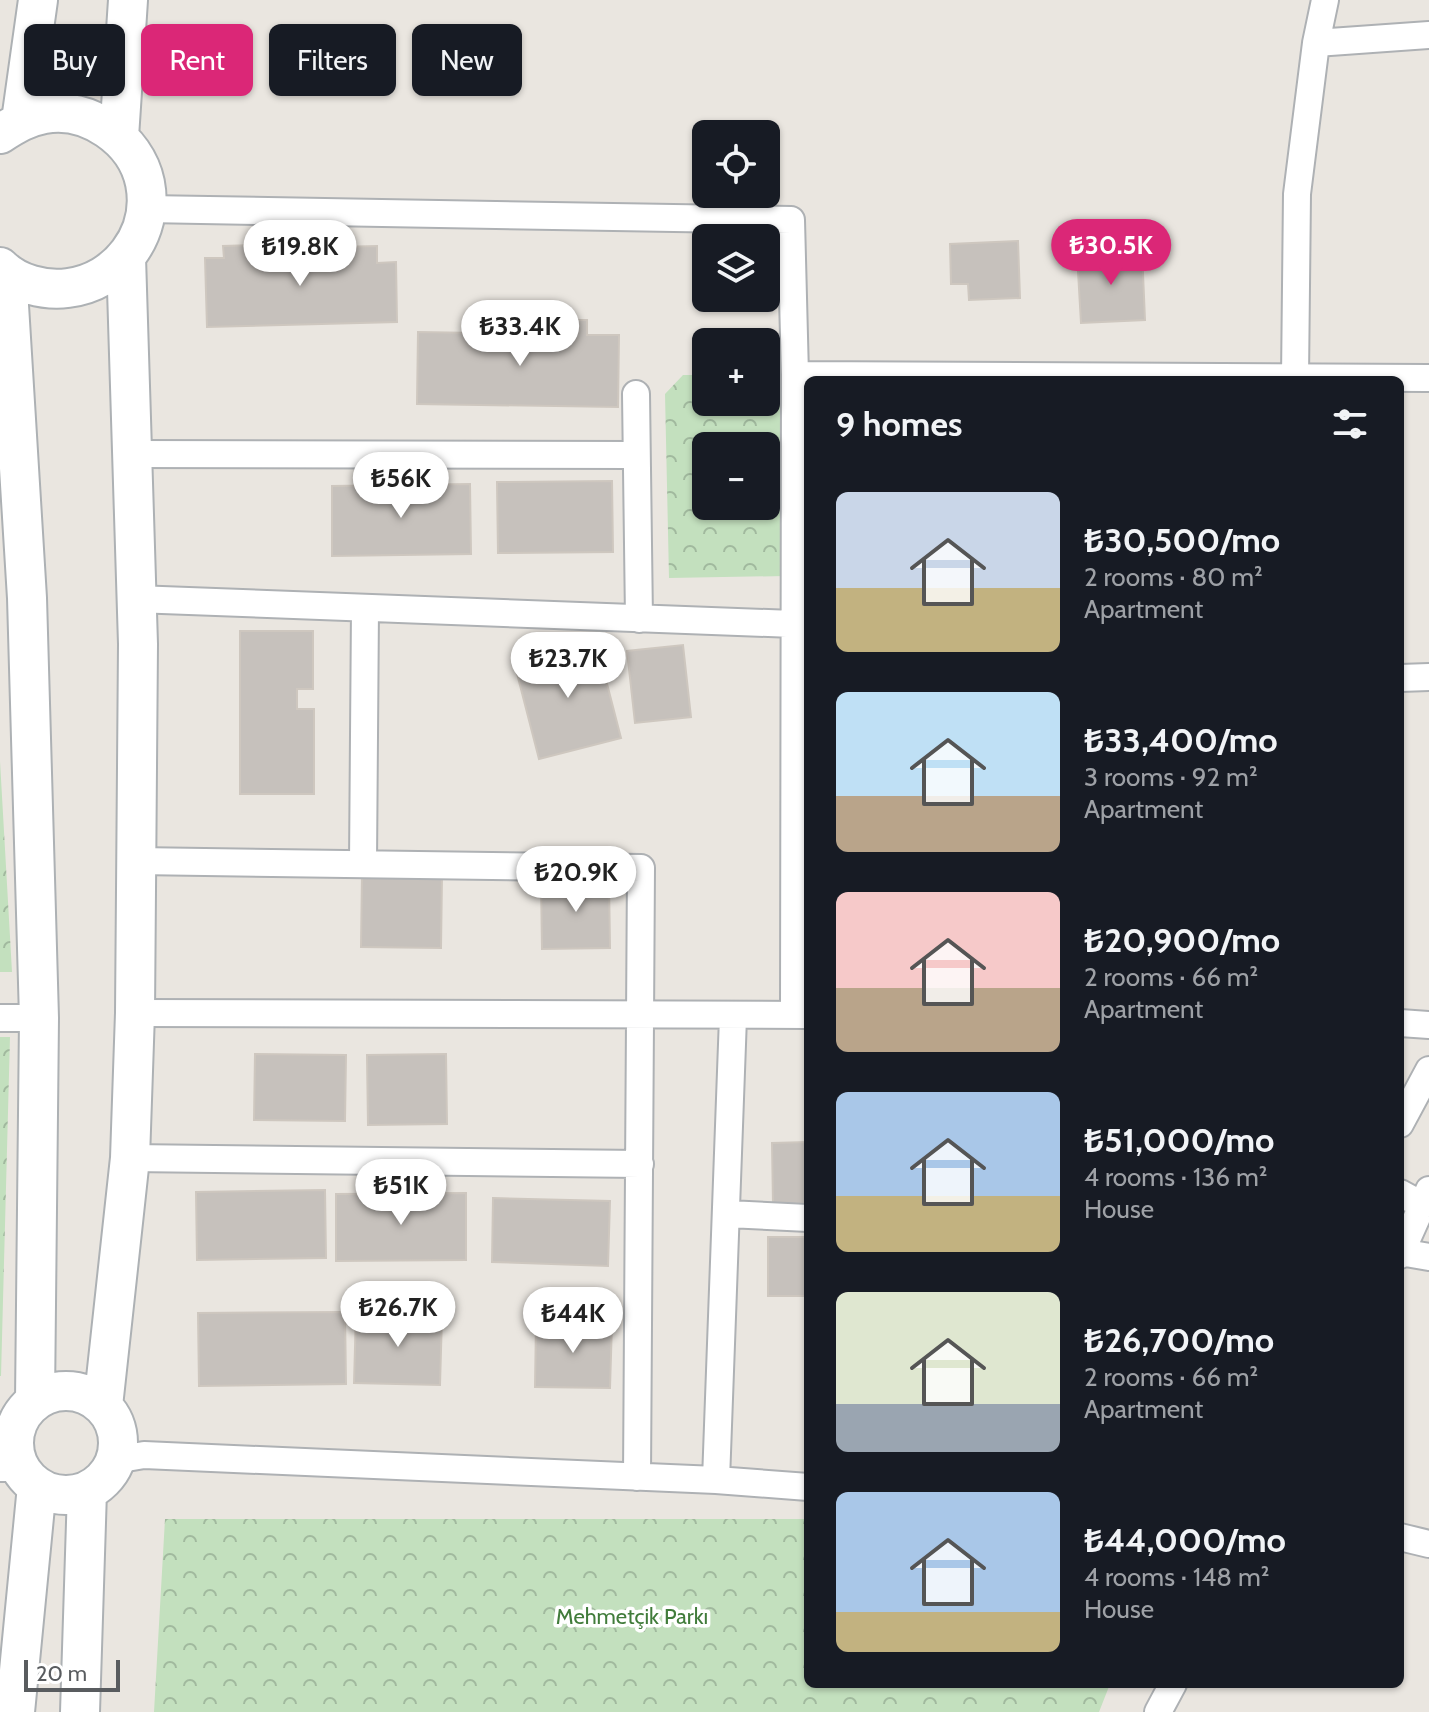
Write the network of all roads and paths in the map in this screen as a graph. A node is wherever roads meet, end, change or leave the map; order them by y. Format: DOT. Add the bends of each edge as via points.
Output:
graph roads {
  1 [pos="38,0"];
  2 [pos="128,0"];
  3 [pos="1325,0"];
  4 [pos="1429,35"];
  5 [pos="1316,43"];
  6 [pos="10,128"];
  7 [pos="119,137"];
  8 [pos="146,209"];
  9 [pos="126,257"];
  10 [pos="3,270"];
  11 [pos="795,375"];
  12 [pos="944,376"];
  13 [pos="1295,376"];
  14 [pos="1404,378"];
  15 [pos="1429,378"];
  16 [pos="636,394"];
  17 [pos="132,454"];
  18 [pos="635,455"];
  19 [pos="13,598"];
  20 [pos="135,599"];
  21 [pos="365,608"];
  22 [pos="639,619"];
  23 [pos="793,624"];
  24 [pos="1429,677"];
  25 [pos="1404,678"];
  26 [pos="802,681"];
  27 [pos="136,861"];
  28 [pos="363,864"];
  29 [pos="135,1013"];
  30 [pos="801,1015"];
  31 [pos="640,1016"];
  32 [pos="733,1017"];
  33 [pos="0,1018"];
  34 [pos="39,1018"];
  35 [pos="1404,1023"];
  36 [pos="1429,1025"];
  37 [pos="1429,1070"];
  38 [pos="1404,1117"];
  39 [pos="130,1158"];
  40 [pos="640,1164"];
  41 [pos="1417,1196"];
  42 [pos="728,1214"];
  43 [pos="804,1218"];
  44 [pos="1404,1240"];
  45 [pos="1404,1254"];
  46 [pos="1429,1257"];
  47 [pos="35,1400"];
  48 [pos="103,1406"];
  49 [pos="14,1457"];
  50 [pos="115,1460"];
  51 [pos="637,1477"];
  52 [pos="716,1480"];
  53 [pos="804,1487"];
  54 [pos="87,1491"];
  55 [pos="1404,1538"];
  56 [pos="1429,1544"];
  57 [pos="1171,1688"];
  58 [pos="15,1712"];
  59 [pos="80,1712"];
  60 [pos="1158,1712"];
  1 -- 6 [label="street"];
  2 -- 7 [label="street"];
  3 -- 5 [label="street"];
  4 -- 5 [label="street"];
  5 -- 13 [label="street" via="1297,194"];
  6 -- 7 [label="street" via="46,113 72,114 98,122"];
  7 -- 8 [label="street" via="145,183"];
  8 -- 9 [label="street" via="140,235"];
  8 -- 11 [label="street" via="791,220"];
  9 -- 10 [label="street" via="107,275 83,286 56,289 30,285"];
  9 -- 17 [label="street"];
  10 -- 19 [label="street"];
  11 -- 12 [label="street"];
  11 -- 23 [label="street"];
  14 -- 15 [label="street"];
  16 -- 18 [label="street"];
  17 -- 18 [label="street"];
  17 -- 20 [label="street"];
  18 -- 22 [label="street"];
  19 -- 34 [label="street"];
  20 -- 21 [label="street"];
  20 -- 27 [label="street"];
  21 -- 22 [label="street"];
  21 -- 28 [label="street"];
  22 -- 23 [label="street"];
  23 -- 26 [label="street"];
  24 -- 25 [label="street"];
  26 -- 30 [label="street"];
  27 -- 28 [label="street"];
  27 -- 29 [label="street"];
  28 -- 31 [label="street" via="641,868"];
  29 -- 31 [label="street"];
  29 -- 39 [label="street"];
  30 -- 32 [label="street"];
  31 -- 32 [label="street"];
  31 -- 40 [label="street"];
  32 -- 42 [label="street"];
  33 -- 34 [label="street"];
  34 -- 47 [label="street"];
  35 -- 36 [label="street"];
  37 -- 38 [label="street"];
  39 -- 40 [label="street"];
  39 -- 48 [label="street"];
  40 -- 51 [label="street"];
  41 -- 44 [label="street"];
  42 -- 43 [label="street"];
  42 -- 52 [label="street"];
  45 -- 46 [label="street"];
  47 -- 48 [label="street" via="70,1391"];
  47 -- 49 [label="street" via="22,1414"];
  48 -- 50 [label="street" via="117,1431"];
  49 -- 54 [label="street" via="61,1495"];
  49 -- 58 [label="street"];
  50 -- 51 [label="street" via="144,1455"];
  50 -- 54 [label="street"];
  51 -- 52 [label="street"];
  52 -- 53 [label="street"];
  54 -- 59 [label="street"];
  55 -- 56 [label="street"];
  57 -- 60 [label="street"];
}
